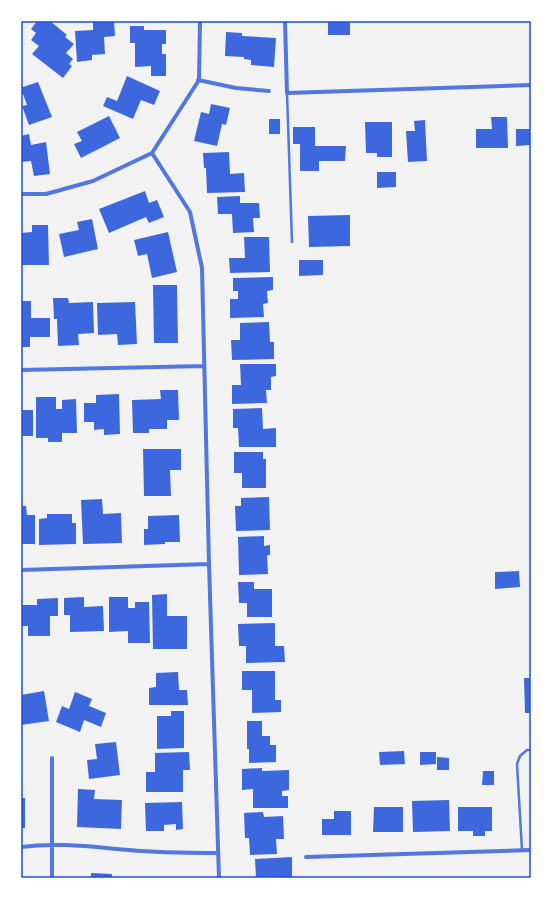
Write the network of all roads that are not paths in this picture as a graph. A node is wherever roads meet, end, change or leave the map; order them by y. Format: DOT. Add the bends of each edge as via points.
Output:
graph roads {
  1 [pos="200,21"];
  2 [pos="285,21"];
  3 [pos="198,80"];
  4 [pos="531,85"];
  5 [pos="268,91"];
  6 [pos="286,93"];
  7 [pos="152,154"];
  8 [pos="21,194"];
  9 [pos="292,242"];
  10 [pos="204,366"];
  11 [pos="21,370"];
  12 [pos="208,564"];
  13 [pos="21,570"];
  14 [pos="531,750"];
  15 [pos="52,758"];
  16 [pos="52,845"];
  17 [pos="21,847"];
  18 [pos="531,850"];
  19 [pos="522,851"];
  20 [pos="218,853"];
  21 [pos="306,857"];
  22 [pos="52,878"];
  23 [pos="219,878"];
  1 -- 3 [label="street"];
  2 -- 6 [label="street"];
  3 -- 5 [label="street" via="236,88"];
  3 -- 7 [label="street"];
  4 -- 6 [label="street"];
  6 -- 9 [label="lane"];
  7 -- 8 [label="street" via="93,181 46,194"];
  7 -- 10 [label="street" via="190,212 202,268"];
  10 -- 11 [label="street"];
  10 -- 12 [label="street"];
  12 -- 13 [label="street"];
  12 -- 20 [label="street"];
  14 -- 19 [label="lane" via="520,756 517,764"];
  15 -- 16 [label="street"];
  16 -- 17 [label="street"];
  16 -- 20 [label="street"];
  16 -- 22 [label="street"];
  18 -- 19 [label="street"];
  19 -- 21 [label="street"];
  20 -- 23 [label="street"];
}
